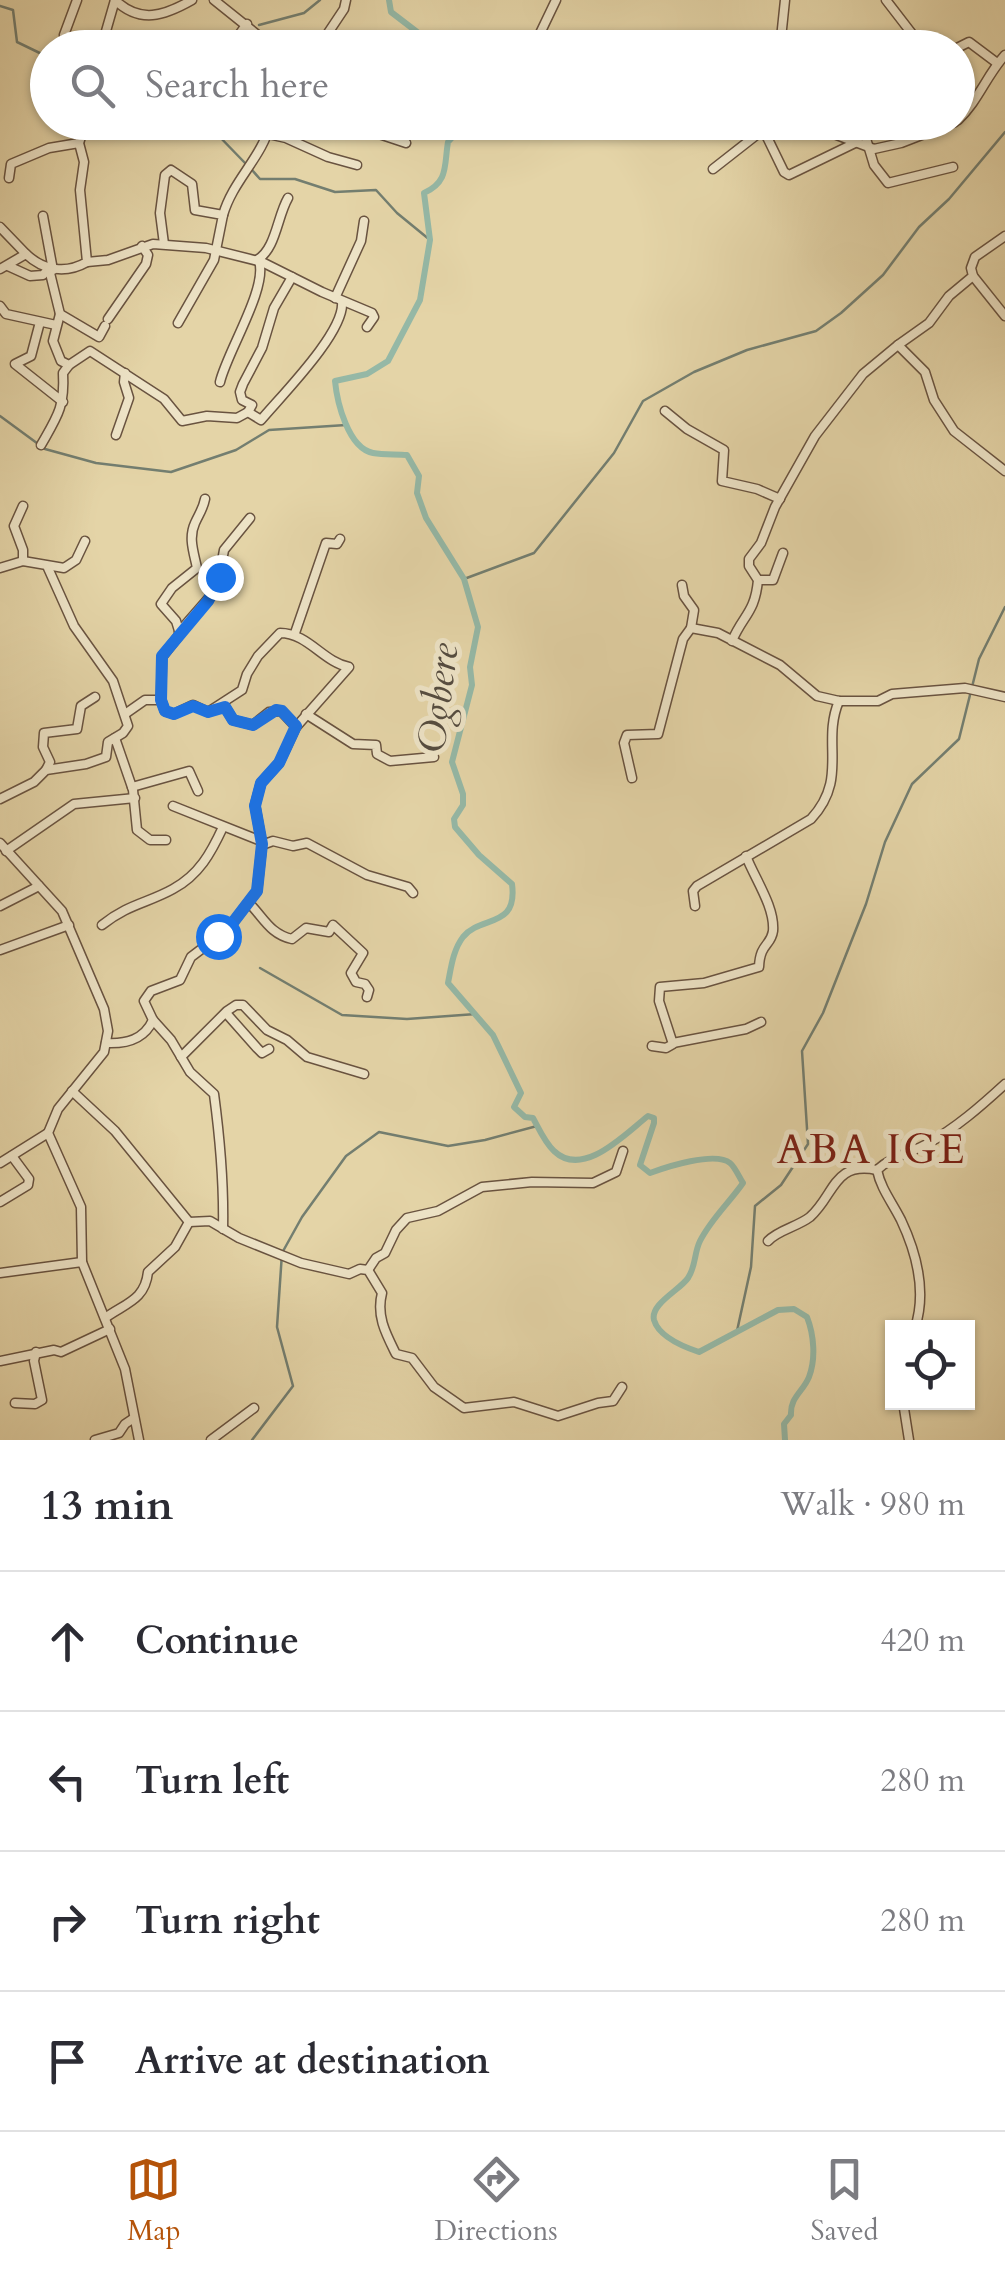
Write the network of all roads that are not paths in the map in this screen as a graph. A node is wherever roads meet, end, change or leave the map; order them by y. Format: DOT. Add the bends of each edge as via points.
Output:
graph roads {
  1 [pos="77,0"];
  2 [pos="115,0"];
  3 [pos="192,0"];
  4 [pos="214,0"];
  5 [pos="346,0"];
  6 [pos="556,0"];
  7 [pos="785,0"];
  8 [pos="886,0"];
  9 [pos="247,24"];
  10 [pos="66,30"];
  11 [pos="106,30"];
  12 [pos="242,30"];
  13 [pos="254,30"];
  14 [pos="330,30"];
  15 [pos="542,30"];
  16 [pos="782,30"];
  17 [pos="909,30"];
  18 [pos="975,47"];
  19 [pos="1005,55"];
  20 [pos="997,64"];
  21 [pos="975,103"];
  22 [pos="265,140"];
  23 [pos="290,140"];
  24 [pos="397,140"];
  25 [pos="753,140"];
  26 [pos="769,140"];
  27 [pos="851,140"];
  28 [pos="867,140"];
  29 [pos="908,140"];
  30 [pos="79,142"];
  31 [pos="856,142"];
  32 [pos="406,143"];
  33 [pos="869,148"];
  34 [pos="358,165"];
  35 [pos="952,167"];
  36 [pos="713,169"];
  37 [pos="9,178"];
  38 [pos="288,198"];
  39 [pos="223,215"];
  40 [pos="43,216"];
  41 [pos="364,221"];
  42 [pos="0,227"];
  43 [pos="1005,236"];
  44 [pos="164,244"];
  45 [pos="142,246"];
  46 [pos="216,251"];
  47 [pos="26,254"];
  48 [pos="258,260"];
  49 [pos="88,262"];
  50 [pos="4,267"];
  51 [pos="50,269"];
  52 [pos="292,276"];
  53 [pos="973,276"];
  54 [pos="339,300"];
  55 [pos="0,306"];
  56 [pos="60,314"];
  57 [pos="1005,316"];
  58 [pos="40,322"];
  59 [pos="178,324"];
  60 [pos="56,325"];
  61 [pos="366,327"];
  62 [pos="898,345"];
  63 [pos="69,365"];
  64 [pos="125,373"];
  65 [pos="220,382"];
  66 [pos="63,402"];
  67 [pos="665,411"];
  68 [pos="248,412"];
  69 [pos="116,435"];
  70 [pos="41,445"];
  71 [pos="1005,471"];
  72 [pos="780,499"];
  73 [pos="205,500"];
  74 [pos="24,506"];
  75 [pos="250,518"];
  76 [pos="340,539"];
  77 [pos="85,541"];
  78 [pos="784,553"];
  79 [pos="23,561"];
  80 [pos="0,568"];
  81 [pos="48,568"];
  82 [pos="758,580"];
  83 [pos="682,585"];
  84 [pos="691,628"];
  85 [pos="179,632"];
  86 [pos="294,633"];
  87 [pos="732,640"];
  88 [pos="1005,696"];
  89 [pos="94,697"];
  90 [pos="161,700"];
  91 [pos="839,701"];
  92 [pos="220,707"];
  93 [pos="125,714"];
  94 [pos="306,714"];
  95 [pos="296,726"];
  96 [pos="115,738"];
  97 [pos="434,757"];
  98 [pos="46,770"];
  99 [pos="632,778"];
  100 [pos="132,786"];
  101 [pos="198,791"];
  102 [pos="2,794"];
  103 [pos="135,798"];
  104 [pos="173,806"];
  105 [pos="223,828"];
  106 [pos="166,840"];
  107 [pos="261,843"];
  108 [pos="2,848"];
  109 [pos="746,856"];
  110 [pos="39,886"];
  111 [pos="413,893"];
  112 [pos="249,903"];
  113 [pos="0,906"];
  114 [pos="696,906"];
  115 [pos="68,925"];
  116 [pos="102,925"];
  117 [pos="0,950"];
  118 [pos="368,998"];
  119 [pos="226,1012"];
  120 [pos="154,1020"];
  121 [pos="761,1022"];
  122 [pos="106,1043"];
  123 [pos="673,1043"];
  124 [pos="652,1046"];
  125 [pos="270,1049"];
  126 [pos="181,1057"];
  127 [pos="364,1074"];
  128 [pos="1005,1084"];
  129 [pos="72,1091"];
  130 [pos="48,1133"];
  131 [pos="624,1150"];
  132 [pos="12,1156"];
  133 [pos="0,1163"];
  134 [pos="877,1170"];
  135 [pos="0,1202"];
  136 [pos="189,1222"];
  137 [pos="223,1229"];
  138 [pos="768,1241"];
  139 [pos="82,1262"];
  140 [pos="368,1270"];
  141 [pos="0,1273"];
  142 [pos="105,1318"];
  143 [pos="915,1320"];
  144 [pos="110,1329"];
  145 [pos="36,1352"];
  146 [pos="0,1360"];
  147 [pos="622,1387"];
  148 [pos="15,1404"];
  149 [pos="254,1408"];
  150 [pos="904,1410"];
  151 [pos="134,1418"];
  152 [pos="96,1440"];
  153 [pos="139,1440"];
  154 [pos="211,1440"];
  155 [pos="909,1440"];
  1 -- 10 [label="street"];
  2 -- 3 [label="street" via="126,11 150,17"];
  2 -- 11 [label="street"];
  4 -- 9 [label="street"];
  5 -- 14 [label="street"];
  6 -- 15 [label="street"];
  7 -- 16 [label="street"];
  8 -- 17 [label="street"];
  9 -- 12 [label="street"];
  9 -- 13 [label="street"];
  18 -- 20 [label="street"];
  19 -- 20 [label="street"];
  20 -- 21 [label="street"];
  22 -- 39 [label="street"];
  23 -- 34 [label="street"];
  24 -- 32 [label="street"];
  25 -- 36 [label="street"];
  26 -- 31 [label="street" via="789,175"];
  27 -- 31 [label="street"];
  28 -- 33 [label="street"];
  29 -- 33 [label="street"];
  30 -- 37 [label="street" via="22,158 11,164"];
  30 -- 49 [label="street"];
  31 -- 33 [label="street"];
  33 -- 35 [label="street" via="888,183"];
  38 -- 48 [label="street"];
  39 -- 44 [label="street" via="195,210 192,184 168,170 160,213"];
  39 -- 46 [label="street"];
  40 -- 51 [label="street"];
  41 -- 54 [label="street"];
  42 -- 47 [label="street"];
  43 -- 53 [label="street" via="976,256"];
  44 -- 45 [label="street"];
  44 -- 46 [label="street"];
  45 -- 49 [label="street"];
  45 -- 56 [label="street" via="146,264 100,338"];
  46 -- 48 [label="street"];
  46 -- 59 [label="street"];
  47 -- 50 [label="street"];
  47 -- 51 [label="street"];
  48 -- 52 [label="street"];
  48 -- 65 [label="street" via="254,303"];
  49 -- 51 [label="street"];
  50 -- 51 [label="street" via="34,277"];
  51 -- 56 [label="street"];
  52 -- 54 [label="street"];
  52 -- 68 [label="street" via="240,390 252,405"];
  53 -- 57 [label="street"];
  53 -- 62 [label="street"];
  54 -- 61 [label="street" via="372,313"];
  54 -- 68 [label="street" via="340,316 320,352 273,410 262,420"];
  55 -- 58 [label="street" via="6,314"];
  56 -- 60 [label="street"];
  58 -- 60 [label="street"];
  58 -- 66 [label="street" via="31,356 15,364"];
  60 -- 63 [label="street" via="54,348"];
  62 -- 71 [label="street" via="924,372 954,431"];
  62 -- 72 [label="street" via="863,374 814,436"];
  63 -- 64 [label="street" via="90,351"];
  63 -- 66 [label="street"];
  64 -- 68 [label="street" via="182,421"];
  64 -- 69 [label="street" via="129,398"];
  66 -- 70 [label="street"];
  67 -- 72 [label="street" via="724,450 722,481"];
  72 -- 82 [label="street" via="749,559"];
  73 -- 85 [label="street" via="191,536 196,568 161,604"];
  74 -- 79 [label="street" via="14,526"];
  75 -- 85 [label="street" via="224,550 226,564 213,593"];
  76 -- 86 [label="street" via="326,542"];
  77 -- 81 [label="street" via="70,564"];
  78 -- 82 [label="street" via="773,580"];
  79 -- 80 [label="street"];
  79 -- 81 [label="street"];
  81 -- 93 [label="street"];
  82 -- 87 [label="street" via="752,611"];
  83 -- 84 [label="street" via="694,610"];
  84 -- 87 [label="street"];
  84 -- 99 [label="street" via="658,734 626,734"];
  85 -- 90 [label="street" via="162,656"];
  86 -- 92 [label="street" via="280,634 262,650 242,690"];
  86 -- 94 [label="street" via="333,664 349,666"];
  87 -- 91 [label="street" via="780,665 817,696"];
  88 -- 91 [label="street" via="965,688"];
  89 -- 98 [label="street" via="82,706 77,730 44,734"];
  90 -- 92 [label="street" via="174,714 193,706 208,712"];
  90 -- 93 [label="street" via="146,700"];
  91 -- 109 [label="street" via="824,805 811,820"];
  92 -- 95 [label="street" via="233,720 253,725 268,712 282,711"];
  93 -- 96 [label="street" via="127,730"];
  94 -- 95 [label="street"];
  94 -- 97 [label="street" via="353,744 376,746 390,761"];
  95 -- 107 [label="street" via="261,783 255,806"];
  96 -- 98 [label="street" via="106,757"];
  96 -- 100 [label="street"];
  98 -- 102 [label="street"];
  100 -- 101 [label="street" via="189,771"];
  100 -- 103 [label="street"];
  103 -- 106 [label="street" via="137,830 150,840"];
  103 -- 108 [label="street" via="74,804"];
  104 -- 105 [label="street"];
  105 -- 107 [label="street"];
  105 -- 116 [label="street" via="208,859 185,882"];
  107 -- 111 [label="street" via="307,843"];
  107 -- 112 [label="street" via="261,877"];
  108 -- 110 [label="street"];
  109 -- 114 [label="street" via="697,886"];
  109 -- 123 [label="street" via="771,913 772,938 760,950 760,967 660,987"];
  110 -- 113 [label="street"];
  110 -- 115 [label="street"];
  112 -- 118 [label="street" via="261,922 292,939 306,928 328,932 334,925 362,953 352,973 369,990"];
  112 -- 120 [label="street" via="191,957 180,980 151,991 144,1002"];
  115 -- 117 [label="street"];
  115 -- 122 [label="street" via="104,1009"];
  119 -- 125 [label="street" via="257,1048"];
  119 -- 126 [label="street"];
  119 -- 127 [label="street" via="243,1005 307,1057"];
  120 -- 122 [label="street" via="126,1044"];
  120 -- 126 [label="street"];
  121 -- 123 [label="street"];
  122 -- 129 [label="street"];
  123 -- 124 [label="street"];
  126 -- 137 [label="street" via="214,1094"];
  128 -- 134 [label="street" via="946,1132"];
  129 -- 130 [label="street"];
  129 -- 136 [label="street" via="116,1131"];
  130 -- 132 [label="street"];
  130 -- 139 [label="street" via="81,1206"];
  131 -- 140 [label="street" via="616,1172 593,1183 482,1186 438,1211 407,1218"];
  132 -- 133 [label="street"];
  132 -- 135 [label="street" via="28,1185"];
  134 -- 138 [label="street" via="843,1174 810,1217"];
  134 -- 143 [label="street" via="915,1257"];
  136 -- 137 [label="street" via="210,1221"];
  136 -- 142 [label="street" via="175,1247 148,1272 139,1298"];
  137 -- 140 [label="street" via="301,1263 349,1274"];
  139 -- 141 [label="street"];
  139 -- 142 [label="street"];
  140 -- 147 [label="street" via="382,1293 378,1306 396,1354 412,1358 434,1387 464,1408 514,1402 558,1416 613,1402"];
  142 -- 144 [label="street"];
  144 -- 145 [label="street" via="61,1352"];
  144 -- 151 [label="street"];
  145 -- 146 [label="street"];
  145 -- 148 [label="street" via="42,1400"];
  149 -- 154 [label="street"];
  150 -- 155 [label="street"];
  151 -- 152 [label="street" via="119,1433"];
  151 -- 153 [label="street"];
}
